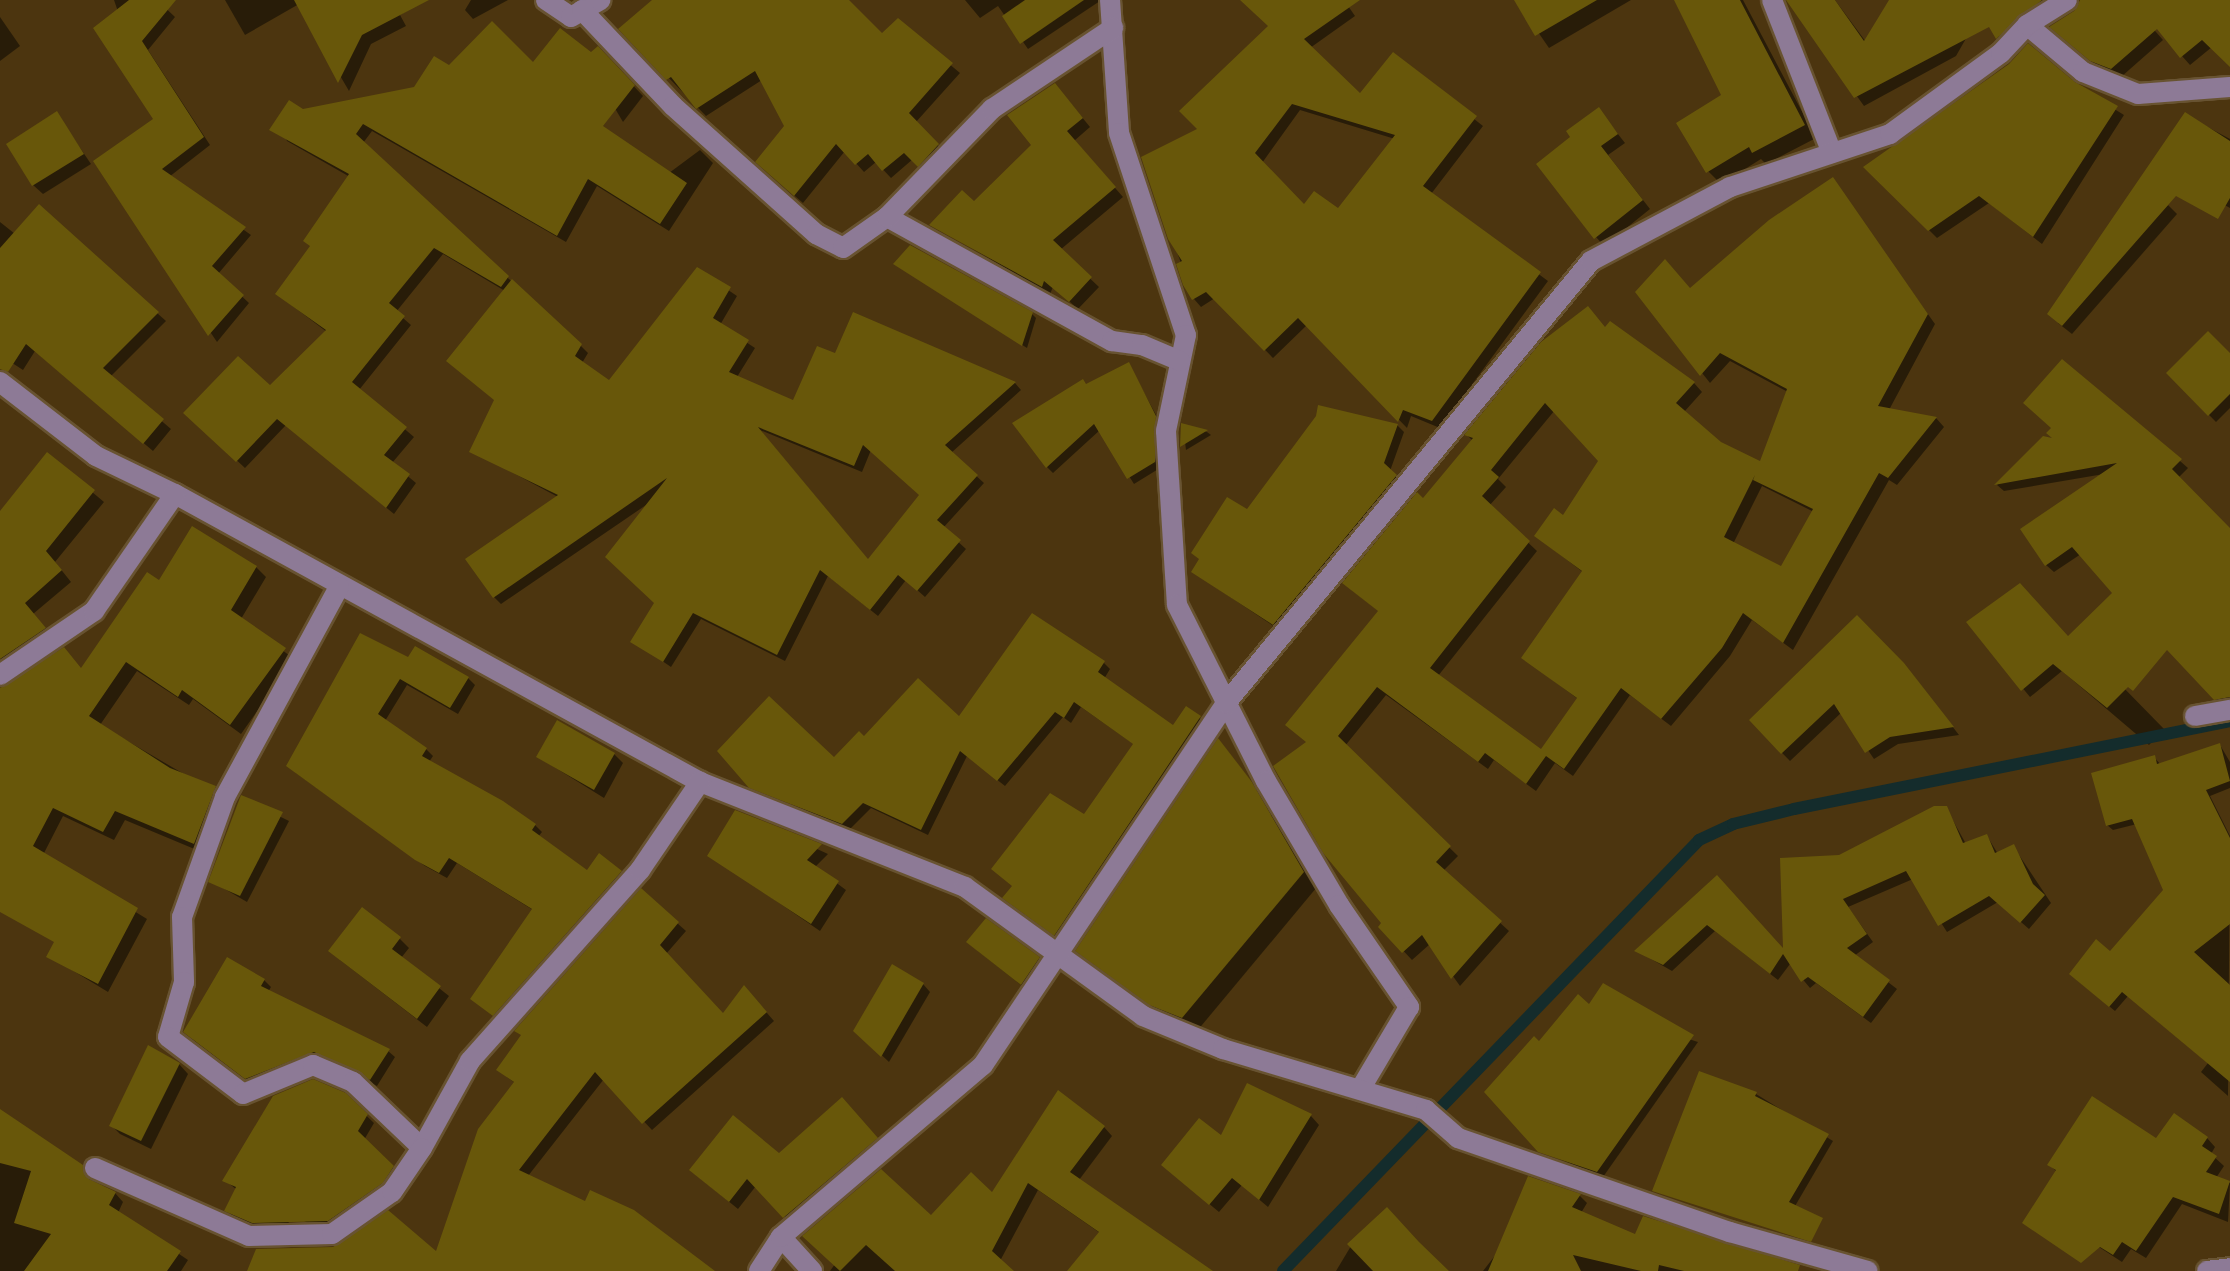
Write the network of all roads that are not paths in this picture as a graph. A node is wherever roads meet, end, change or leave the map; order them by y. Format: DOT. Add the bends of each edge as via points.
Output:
graph roads {
  1 [pos="546,0"];
  2 [pos="1110,0"];
  3 [pos="1772,0"];
  4 [pos="2067,0"];
  5 [pos="591,5"];
  6 [pos="2027,25"];
  7 [pos="1113,28"];
  8 [pos="2230,87"];
  9 [pos="1832,153"];
  10 [pos="887,217"];
  11 [pos="1180,361"];
  12 [pos="0,382"];
  13 [pos="175,494"];
  14 [pos="339,587"];
  15 [pos="0,675"];
  16 [pos="1226,703"];
  17 [pos="2230,710"];
  18 [pos="2195,716"];
  19 [pos="700,782"];
  20 [pos="1058,957"];
  21 [pos="1361,1088"];
  22 [pos="422,1148"];
  23 [pos="95,1168"];
  24 [pos="781,1237"];
  25 [pos="2230,1268"];
  26 [pos="759,1271"];
  27 [pos="812,1271"];
  28 [pos="1868,1271"];
  29 [pos="2207,1271"];
  1 -- 5 [label="street" via="571,17"];
  2 -- 7 [label="street"];
  3 -- 9 [label="street"];
  4 -- 6 [label="street"];
  5 -- 10 [label="street" via="673,106 816,234 843,248"];
  6 -- 8 [label="street" via="2083,72 2138,94"];
  6 -- 9 [label="street" via="2001,53 1890,134"];
  7 -- 10 [label="street" via="992,109"];
  7 -- 11 [label="street" via="1119,133 1186,335"];
  9 -- 16 [label="street" via="1730,187 1591,261"];
  10 -- 11 [label="street" via="1112,341 1142,345"];
  11 -- 16 [label="street" via="1166,431 1177,605"];
  12 -- 13 [label="street" via="96,456"];
  13 -- 14 [label="street"];
  13 -- 15 [label="street" via="94,611"];
  14 -- 19 [label="street"];
  14 -- 22 [label="street" via="225,797 182,917 184,982 168,1037 243,1094 313,1065 353,1082"];
  16 -- 20 [label="street"];
  16 -- 21 [label="street" via="1339,905 1409,1007"];
  17 -- 18 [label="street"];
  19 -- 20 [label="street" via="965,887"];
  19 -- 22 [label="street" via="640,870 470,1061"];
  20 -- 21 [label="street" via="1143,1016 1223,1049"];
  20 -- 24 [label="street" via="983,1065 934,1112"];
  21 -- 28 [label="street" via="1426,1110 1458,1138 1730,1232"];
  22 -- 23 [label="street" via="392,1192 332,1234 249,1236"];
  24 -- 26 [label="street"];
  24 -- 27 [label="street"];
  25 -- 29 [label="street"];
}
